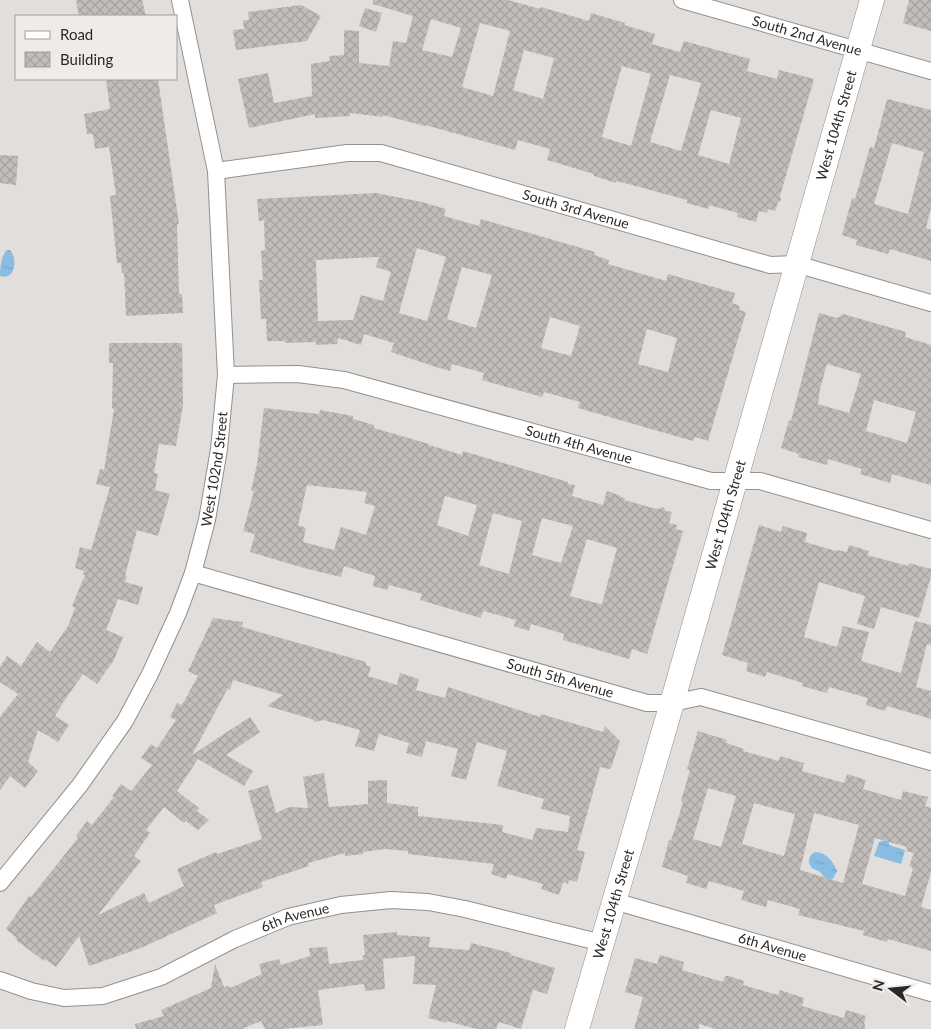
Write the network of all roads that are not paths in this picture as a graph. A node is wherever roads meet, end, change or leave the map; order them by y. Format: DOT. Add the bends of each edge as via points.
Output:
graph roads {
  1 [pos="180,0"];
  2 [pos="682,0"];
  3 [pos="872,0"];
  4 [pos="857,49"];
  5 [pos="931,71"];
  6 [pos="216,171"];
  7 [pos="796,264"];
  8 [pos="931,303"];
  9 [pos="226,375"];
  10 [pos="735,481"];
  11 [pos="931,530"];
  12 [pos="193,573"];
  13 [pos="672,703"];
  14 [pos="931,762"];
  15 [pos="0,883"];
  16 [pos="614,901"];
  17 [pos="602,943"];
  18 [pos="0,980"];
  19 [pos="931,993"];
  20 [pos="577,1029"];
  1 -- 6 [label="street, West 102nd Street"];
  2 -- 4 [label="street, South 2nd Avenue"];
  3 -- 4 [label="street, West 104th Street"];
  4 -- 5 [label="street, South 2nd Avenue"];
  4 -- 7 [label="street, West 104th Street"];
  6 -- 7 [label="street, South 3rd Avenue" via="347,153 381,153 770,265"];
  6 -- 9 [label="street, West 102nd Street"];
  7 -- 8 [label="street, South 3rd Avenue"];
  7 -- 10 [label="street, West 104th Street"];
  9 -- 10 [label="street, South 4th Avenue" via="298,374 344,380 711,481"];
  9 -- 12 [label="street, West 102nd Street" via="219,449 207,520"];
  10 -- 11 [label="street, South 4th Avenue" via="760,481"];
  10 -- 13 [label="street, West 104th Street"];
  12 -- 13 [label="street, South 5th Avenue" via="647,703"];
  12 -- 15 [label="street, West 102nd Street" via="178,613 125,721 80,785"];
  13 -- 14 [label="street, South 5th Avenue" via="701,698"];
  13 -- 16 [label="street, West 104th Street"];
  16 -- 17 [label="street, West 104th Street"];
  16 -- 19 [label="street, 6th Avenue"];
  17 -- 18 [label="street, 6th Avenue" via="465,909 428,902 390,900 341,905 288,916 161,977 103,996 64,998"];
  17 -- 20 [label="street, West 104th Street"];
}
